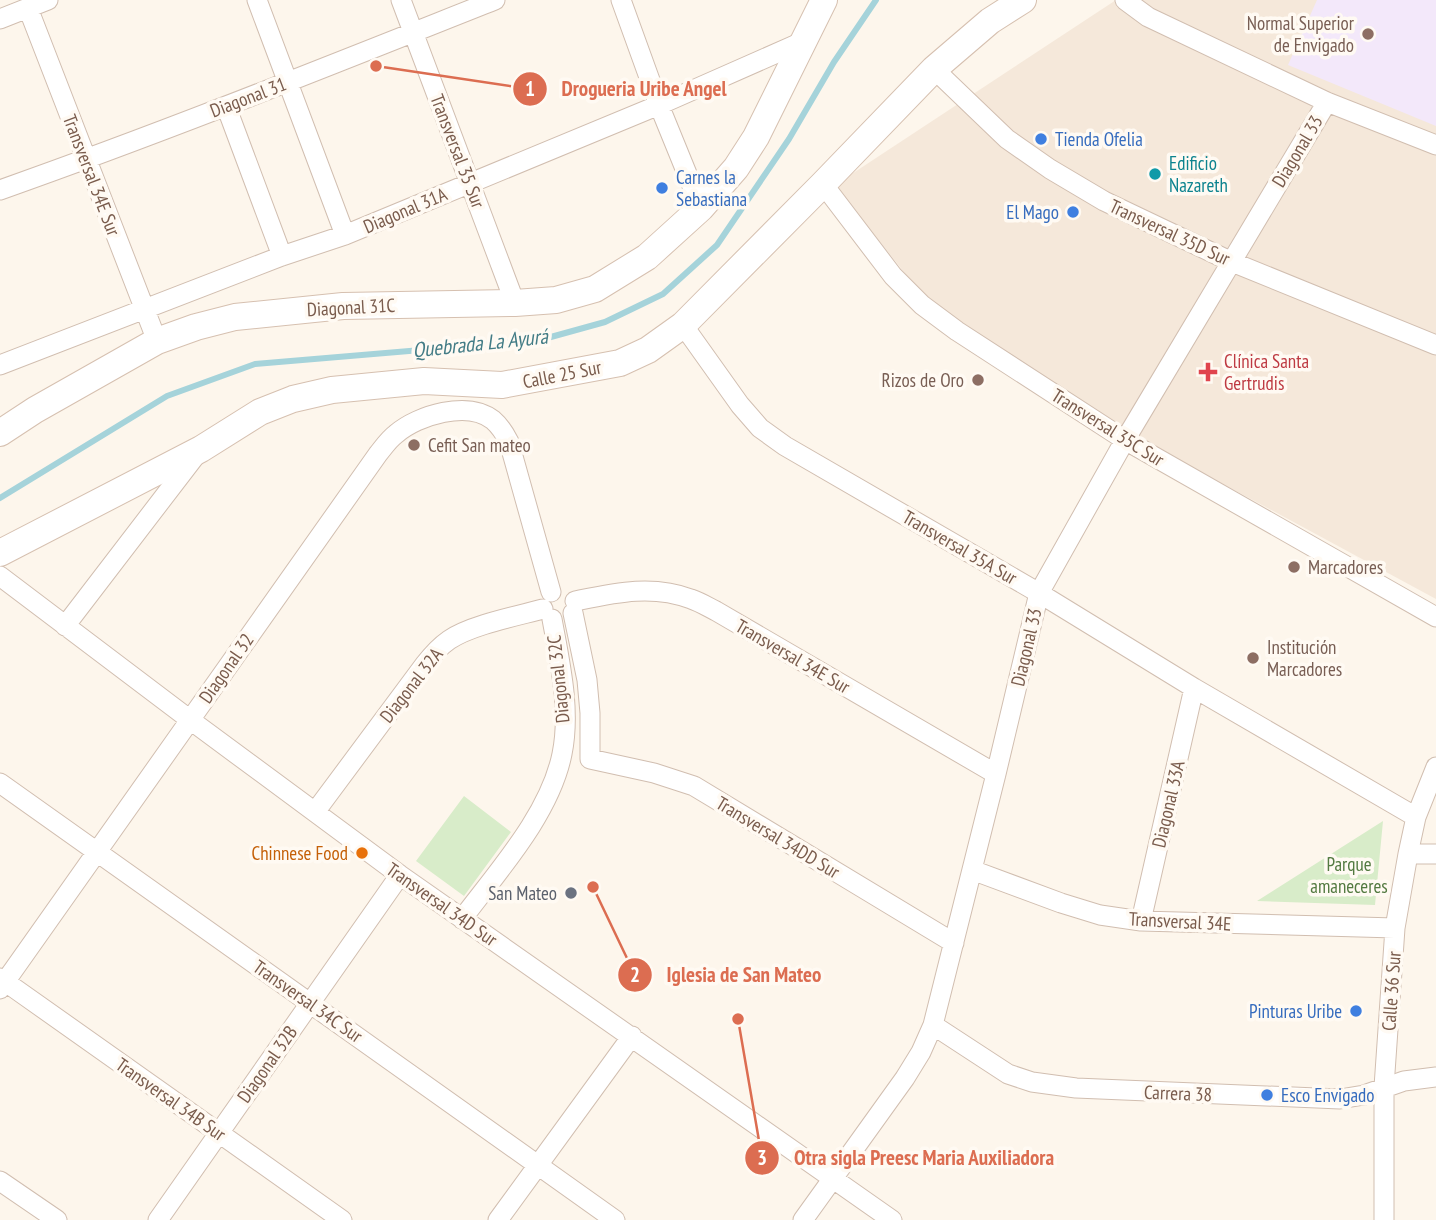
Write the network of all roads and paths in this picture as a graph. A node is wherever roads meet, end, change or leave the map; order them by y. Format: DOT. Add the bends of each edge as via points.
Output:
graph roads {
  1 [pos="48,0"];
  2 [pos="257,0"];
  3 [pos="401,0"];
  4 [pos="495,0"];
  5 [pos="621,0"];
  6 [pos="824,0"];
  7 [pos="1023,0"];
  8 [pos="1125,0"];
  9 [pos="28,9"];
  10 [pos="0,19"];
  11 [pos="413,32"];
  12 [pos="804,41"];
  13 [pos="934,69"];
  14 [pos="287,82"];
  15 [pos="1327,102"];
  16 [pos="659,105"];
  17 [pos="226,106"];
  18 [pos="1436,145"];
  19 [pos="86,159"];
  20 [pos="470,183"];
  21 [pos="823,184"];
  22 [pos="0,190"];
  23 [pos="701,208"];
  24 [pos="345,235"];
  25 [pos="282,256"];
  26 [pos="1232,262"];
  27 [pos="516,303"];
  28 [pos="144,310"];
  29 [pos="683,325"];
  30 [pos="157,341"];
  31 [pos="1436,345"];
  32 [pos="0,365"];
  33 [pos="491,418"];
  34 [pos="0,433"];
  35 [pos="1125,440"];
  36 [pos="201,449"];
  37 [pos="0,553"];
  38 [pos="0,576"];
  39 [pos="1039,593"];
  40 [pos="549,607"];
  41 [pos="574,607"];
  42 [pos="1436,617"];
  43 [pos="65,626"];
  44 [pos="1194,688"];
  45 [pos="189,719"];
  46 [pos="590,759"];
  47 [pos="1436,767"];
  48 [pos="996,774"];
  49 [pos="0,783"];
  50 [pos="315,812"];
  51 [pos="1416,817"];
  52 [pos="97,853"];
  53 [pos="1408,854"];
  54 [pos="1436,854"];
  55 [pos="972,870"];
  56 [pos="400,875"];
  57 [pos="462,919"];
  58 [pos="1141,921"];
  59 [pos="1395,928"];
  60 [pos="954,943"];
  61 [pos="2,983"];
  62 [pos="310,1002"];
  63 [pos="933,1026"];
  64 [pos="632,1036"];
  65 [pos="1436,1077"];
  66 [pos="1384,1087"];
  67 [pos="219,1133"];
  68 [pos="538,1165"];
  69 [pos="833,1179"];
  70 [pos="0,1181"];
  71 [pos="57,1220"];
  72 [pos="158,1220"];
  73 [pos="342,1220"];
  74 [pos="498,1220"];
  75 [pos="615,1220"];
  76 [pos="803,1220"];
  77 [pos="892,1220"];
  78 [pos="1384,1220"];
  1 -- 9 [label="street"];
  2 -- 14 [label="street"];
  3 -- 11 [label="street, Transversal 35 Sur"];
  4 -- 11 [label="street, Diagonal 31"];
  5 -- 16 [label="street"];
  6 -- 12 [label="main road, Diagonal 31C"];
  7 -- 13 [label="main road, Calle 25 Sur" via="990,21"];
  8 -- 15 [label="street" via="1148,17"];
  9 -- 10 [label="street"];
  9 -- 19 [label="street, Transversal 34E Sur"];
  11 -- 14 [label="street, Diagonal 31"];
  11 -- 20 [label="street, Transversal 35 Sur"];
  12 -- 16 [label="street, Diagonal 31A"];
  12 -- 23 [label="main road, Diagonal 31C" via="756,137"];
  13 -- 21 [label="main road, Calle 25 Sur"];
  13 -- 26 [label="street, Transversal 35D Sur" via="1007,139 1050,169 1104,201"];
  14 -- 17 [label="street, Diagonal 31"];
  14 -- 24 [label="street"];
  15 -- 18 [label="street"];
  15 -- 26 [label="street, Diagonal 33"];
  16 -- 20 [label="street, Diagonal 31A"];
  16 -- 23 [label="street"];
  17 -- 19 [label="street, Diagonal 31"];
  17 -- 25 [label="street"];
  19 -- 22 [label="street, Diagonal 31"];
  19 -- 28 [label="street, Transversal 34E Sur"];
  20 -- 24 [label="street, Diagonal 31A"];
  20 -- 27 [label="street, Transversal 35 Sur"];
  21 -- 29 [label="main road, Calle 25 Sur"];
  21 -- 35 [label="street, Transversal 35C Sur" via="893,276 922,305"];
  23 -- 27 [label="main road, Diagonal 31C" via="647,257 595,289 556,300"];
  24 -- 25 [label="street, Diagonal 31A"];
  25 -- 28 [label="street, Diagonal 31A"];
  26 -- 31 [label="street, Transversal 35D Sur"];
  26 -- 35 [label="street, Diagonal 33"];
  27 -- 30 [label="main road, Diagonal 31C" via="304,309 235,317"];
  28 -- 30 [label="street, Transversal 34E Sur"];
  28 -- 32 [label="street, Diagonal 31A"];
  29 -- 36 [label="main road, Calle 25 Sur" via="649,350 620,363 565,374 502,385 424,381 332,390 293,399 260,412"];
  29 -- 39 [label="street, Transversal 35A Sur" via="760,428"];
  30 -- 34 [label="main road, Diagonal 31C"];
  33 -- 40 [label="street, Diagonal 32C" via="509,442"];
  33 -- 45 [label="street, Diagonal 32" via="458,410 412,422 394,435"];
  35 -- 39 [label="street, Diagonal 33"];
  35 -- 42 [label="street, Transversal 35C Sur"];
  36 -- 37 [label="main road, Calle 25 Sur"];
  36 -- 43 [label="street"];
  38 -- 43 [label="street, Transversal 34D Sur"];
  39 -- 44 [label="street, Transversal 35A Sur"];
  39 -- 48 [label="street, Diagonal 33"];
  40 -- 41 [label="street, Diagonal 32A" via="564,621"];
  40 -- 41 [label="street" via="558,589 571,594"];
  40 -- 50 [label="street, Diagonal 32A" via="463,632 439,648"];
  40 -- 57 [label="street, Diagonal 32C" via="561,669 562,753 552,788 534,822"];
  41 -- 46 [label="street, Diagonal 32C" via="587,680"];
  41 -- 48 [label="street, Transversal 34E Sur" via="624,591 690,598"];
  43 -- 45 [label="street, Transversal 34D Sur"];
  44 -- 51 [label="street, Transversal 35A Sur"];
  44 -- 58 [label="street, Diagonal 33A"];
  45 -- 50 [label="street, Transversal 34D Sur"];
  45 -- 52 [label="street, Diagonal 32"];
  46 -- 60 [label="street, Transversal 34DD Sur" via="694,786"];
  47 -- 51 [label="street, Calle 36 Sur"];
  48 -- 55 [label="street, Diagonal 33"];
  49 -- 52 [label="street, Transversal 34C Sur"];
  50 -- 56 [label="street, Transversal 34D Sur"];
  51 -- 53 [label="street, Calle 36 Sur"];
  52 -- 61 [label="street, Diagonal 32"];
  52 -- 62 [label="street, Transversal 34C Sur"];
  53 -- 54 [label="street"];
  53 -- 59 [label="street, Calle 36 Sur"];
  55 -- 58 [label="street, Transversal 34E" via="1100,915"];
  55 -- 60 [label="street, Diagonal 33"];
  56 -- 57 [label="street, Transversal 34D Sur"];
  56 -- 62 [label="street, Diagonal 32B"];
  57 -- 64 [label="street, Transversal 34D Sur"];
  58 -- 59 [label="street, Transversal 34E"];
  59 -- 66 [label="street, Calle 36 Sur"];
  60 -- 63 [label="street, Diagonal 33"];
  61 -- 67 [label="street, Transversal 34B Sur"];
  62 -- 67 [label="street, Diagonal 32B"];
  62 -- 68 [label="street, Transversal 34C Sur"];
  63 -- 66 [label="street, Carrera 38" via="1008,1074 1076,1088 1340,1099"];
  63 -- 69 [label="street, Diagonal 33" via="905,1077"];
  64 -- 68 [label="street"];
  64 -- 69 [label="street, Transversal 34D Sur"];
  65 -- 66 [label="street, Carrera 38"];
  66 -- 78 [label="street, Calle 36 Sur"];
  67 -- 72 [label="street, Diagonal 32B"];
  67 -- 73 [label="street, Transversal 34B Sur"];
  68 -- 74 [label="street"];
  68 -- 75 [label="street, Transversal 34C Sur"];
  69 -- 76 [label="street, Diagonal 33"];
  69 -- 77 [label="street, Transversal 34D Sur"];
  70 -- 71 [label="street"];
}
